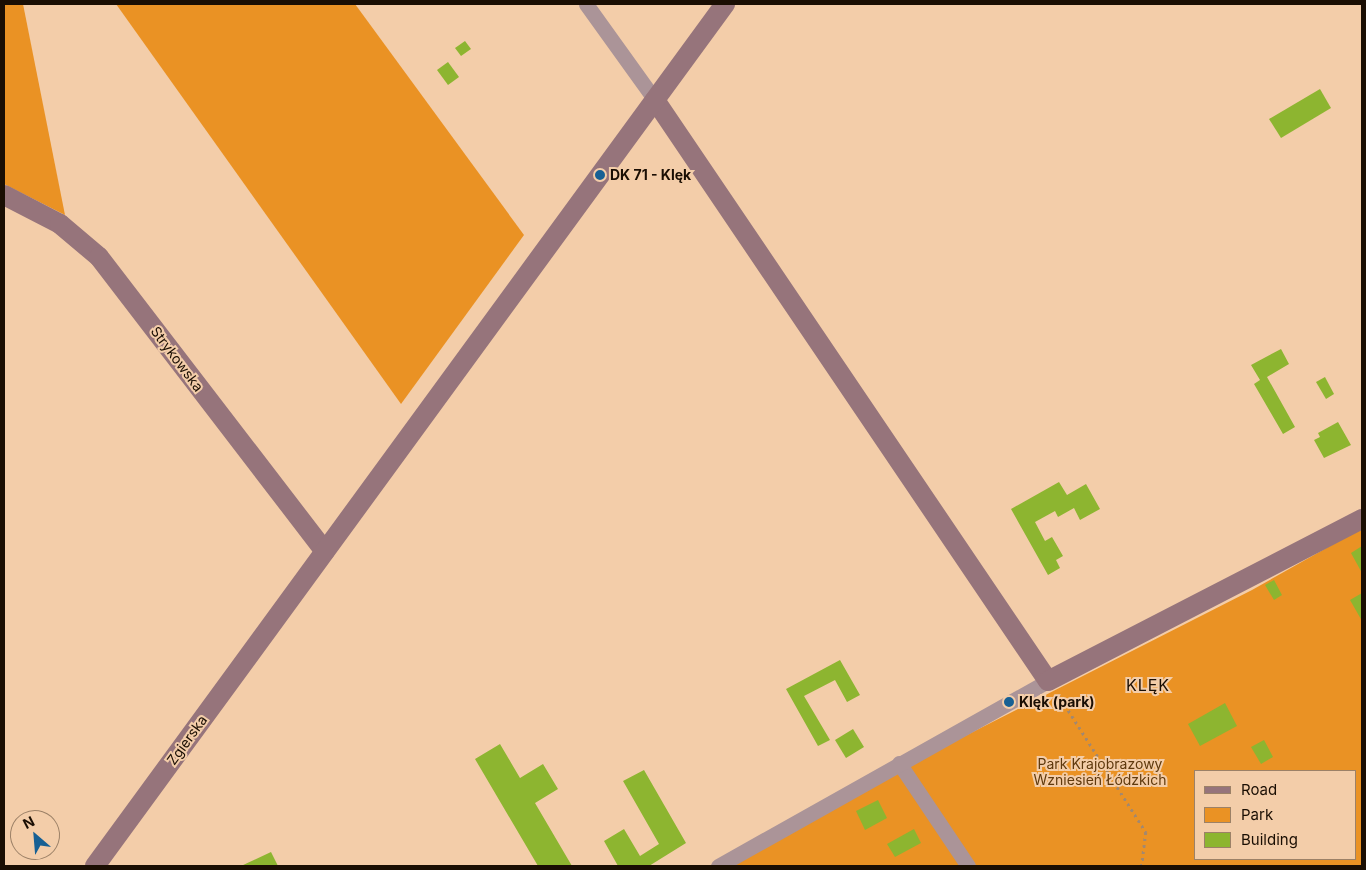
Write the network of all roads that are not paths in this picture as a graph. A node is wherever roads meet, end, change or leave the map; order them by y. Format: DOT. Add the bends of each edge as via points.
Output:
graph roads {
  1 [pos="586,4"];
  2 [pos="725,4"];
  3 [pos="655,100"];
  4 [pos="4,195"];
  5 [pos="1362,519"];
  6 [pos="325,551"];
  7 [pos="1048,681"];
  8 [pos="899,763"];
  9 [pos="96,866"];
  10 [pos="718,866"];
  11 [pos="968,866"];
  1 -- 3 [label="street"];
  2 -- 3 [label="street, Zgierska"];
  3 -- 6 [label="street, Zgierska"];
  3 -- 7 [label="street"];
  4 -- 6 [label="street, Strykowska" via="60,224 99,257"];
  5 -- 7 [label="street"];
  6 -- 9 [label="street, Zgierska"];
  7 -- 8 [label="street"];
  8 -- 10 [label="street"];
  8 -- 11 [label="street"];
}
